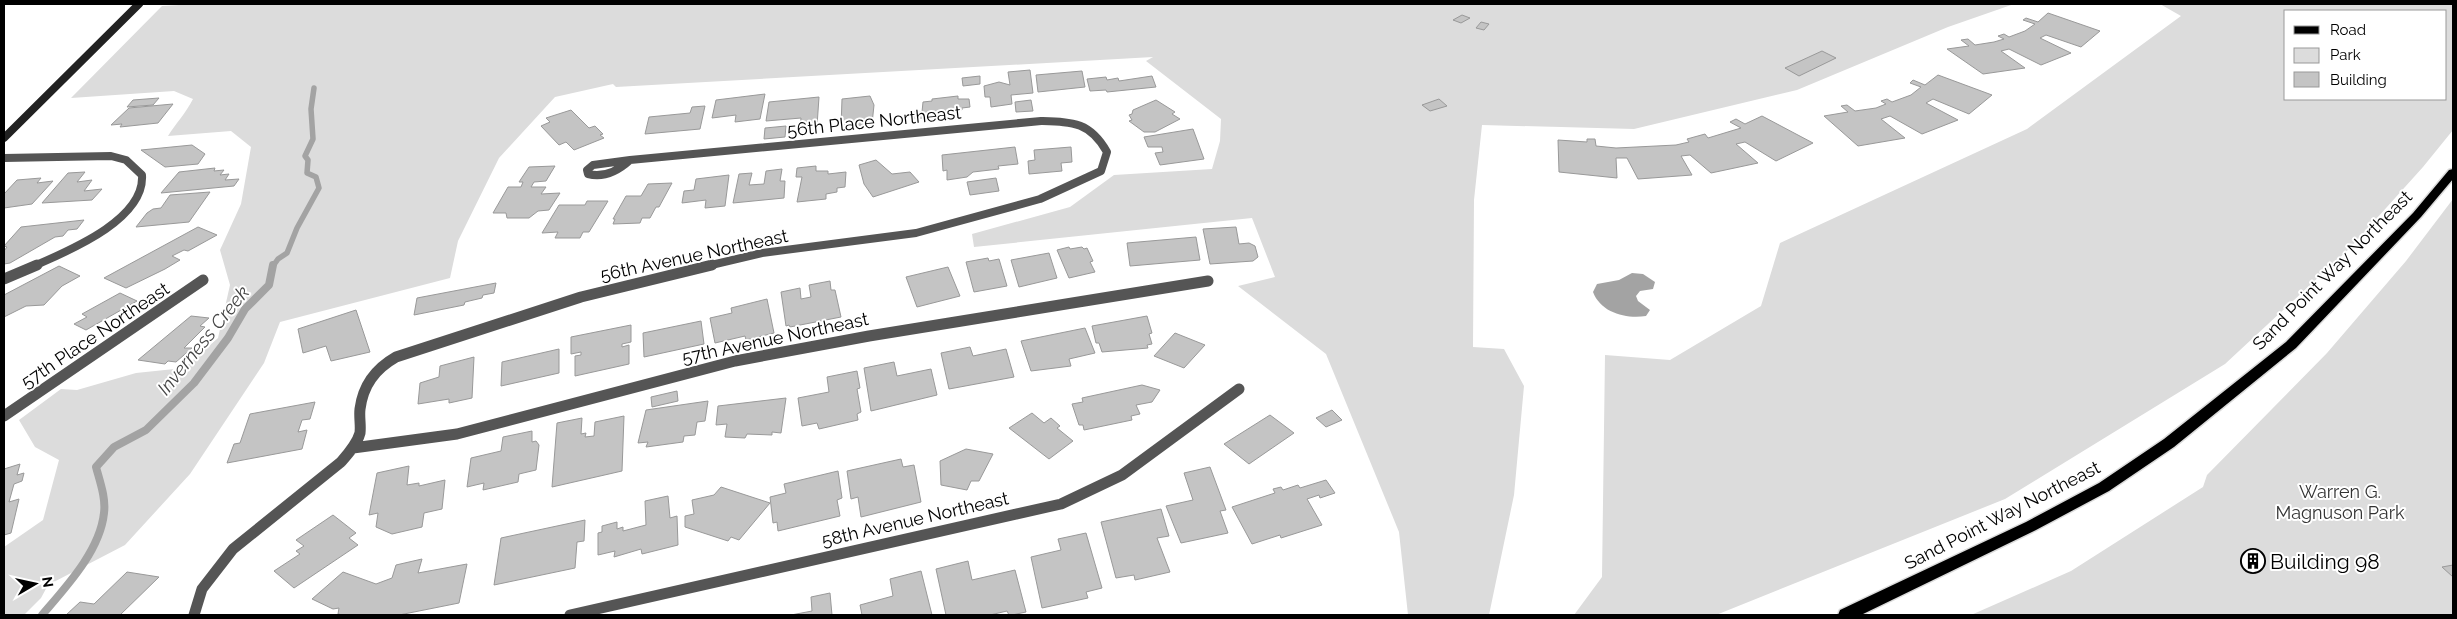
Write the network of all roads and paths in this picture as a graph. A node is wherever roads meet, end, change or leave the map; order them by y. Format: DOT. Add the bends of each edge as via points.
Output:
graph roads {
  1 [pos="139,4"];
  2 [pos="4,138"];
  3 [pos="1107,152"];
  4 [pos="4,158"];
  5 [pos="630,160"];
  6 [pos="2453,172"];
  7 [pos="4,279"];
  8 [pos="203,280"];
  9 [pos="1208,282"];
  10 [pos="1239,389"];
  11 [pos="4,416"];
  12 [pos="353,448"];
  13 [pos="194,615"];
  14 [pos="570,615"];
  15 [pos="1846,615"];
  1 -- 2 [label="main road"];
  3 -- 5 [label="street, 56th Place Northeast" via="1099,135 1082,126 1041,121"];
  3 -- 12 [label="street, 56th Avenue Northeast" via="1101,171 1040,200 916,233 762,253 580,297 396,356 370,377 360,408 360,433"];
  4 -- 7 [label="street" via="111,156 126,160 142,175 143,188 136,202 90,238"];
  6 -- 15 [label="main road, Sand Point Way Northeast" via="2418,215 2291,345 2170,443 2104,487 2031,526"];
  8 -- 11 [label="street, 57th Place Northeast"];
  9 -- 12 [label="street, 57th Avenue Northeast" via="735,361 457,434"];
  10 -- 14 [label="street, 58th Avenue Northeast" via="1122,475 1061,504"];
  12 -- 13 [label="street" via="341,462 233,549 202,589"];
}
